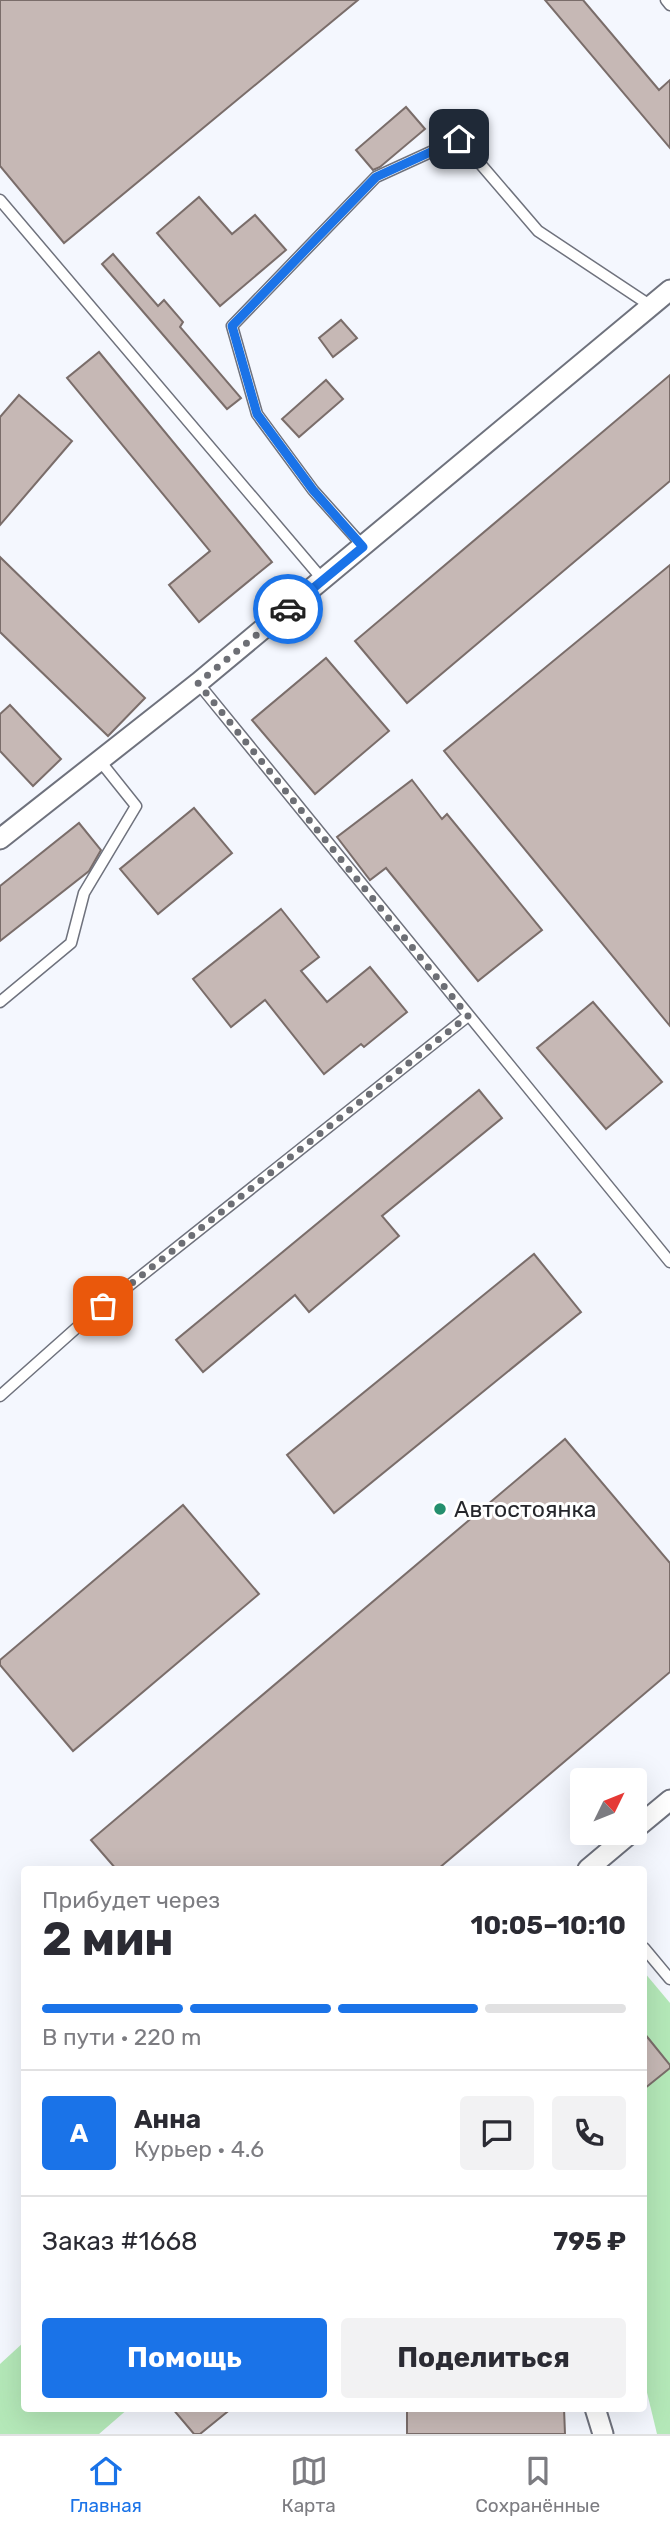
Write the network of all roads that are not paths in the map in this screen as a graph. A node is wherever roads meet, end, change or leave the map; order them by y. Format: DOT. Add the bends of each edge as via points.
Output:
graph roads {
  1 [pos="666,0"];
  2 [pos="670,5"];
  3 [pos="0,200"];
  4 [pos="670,290"];
  5 [pos="651,306"];
  6 [pos="363,547"];
  7 [pos="323,580"];
  8 [pos="198,683"];
  9 [pos="100,761"];
  10 [pos="0,838"];
  11 [pos="0,1002"];
  12 [pos="468,1016"];
  13 [pos="670,1262"];
  14 [pos="0,1395"];
  15 [pos="670,1800"];
  16 [pos="648,1818"];
  17 [pos="616,1845"];
  18 [pos="592,1866"];
  19 [pos="647,1952"];
  20 [pos="670,1979"];
  21 [pos="596,2412"];
  22 [pos="603,2434"];
  1 -- 2 [label="lane"];
  3 -- 7 [label="lane"];
  4 -- 5 [label="street"];
  5 -- 6 [label="street"];
  5 -- 6 [label="lane" via="538,231 459,139 376,177 232,326 257,414 313,490"];
  6 -- 7 [label="street"];
  7 -- 8 [label="street"];
  8 -- 9 [label="street"];
  8 -- 12 [label="lane"];
  9 -- 10 [label="street"];
  9 -- 11 [label="lane" via="136,806 84,893 71,943"];
  12 -- 13 [label="lane"];
  12 -- 14 [label="lane" via="82,1323"];
  15 -- 16 [label="street"];
  17 -- 18 [label="street"];
  19 -- 20 [label="lane"];
  21 -- 22 [label="street"];
}
